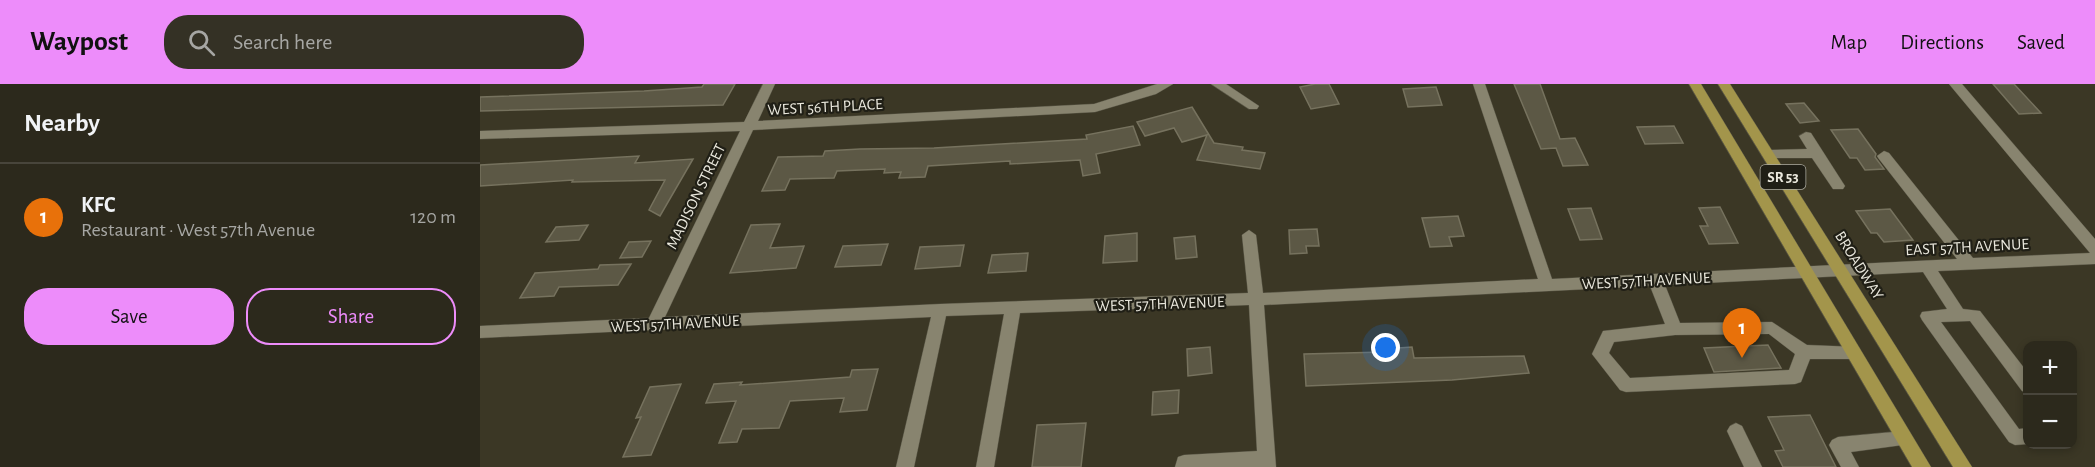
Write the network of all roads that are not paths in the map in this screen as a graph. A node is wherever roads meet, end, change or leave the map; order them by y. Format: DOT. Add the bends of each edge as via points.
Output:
graph roads {
  1 [pos="769,84"];
  2 [pos="1167,84"];
  3 [pos="1217,84"];
  4 [pos="1479,84"];
  5 [pos="1695,84"];
  6 [pos="1724,84"];
  7 [pos="1955,84"];
  8 [pos="1253,106"];
  9 [pos="749,126"];
  10 [pos="480,135"];
  11 [pos="1806,136"];
  12 [pos="1816,153"];
  13 [pos="1770,154"];
  14 [pos="1884,156"];
  15 [pos="1838,186"];
  16 [pos="1249,235"];
  17 [pos="2095,249"];
  18 [pos="2095,258"];
  19 [pos="1969,264"];
  20 [pos="1927,266"];
  21 [pos="1840,271"];
  22 [pos="1805,272"];
  23 [pos="1655,280"];
  24 [pos="1546,285"];
  25 [pos="1256,299"];
  26 [pos="1013,308"];
  27 [pos="940,310"];
  28 [pos="1958,314"];
  29 [pos="654,324"];
  30 [pos="1675,329"];
  31 [pos="480,332"];
  32 [pos="1804,352"];
  33 [pos="1852,352"];
  34 [pos="2023,379"];
  35 [pos="1736,431"];
  36 [pos="2023,436"];
  37 [pos="1904,439"];
  38 [pos="1267,463"];
  39 [pos="905,467"];
  40 [pos="985,467"];
  41 [pos="1184,467"];
  42 [pos="1753,467"];
  43 [pos="1850,467"];
  44 [pos="1922,467"];
  45 [pos="1963,467"];
  1 -- 9 [label="street, MADISON STREET"];
  2 -- 9 [label="street, WEST 56TH PLACE" via="1095,108"];
  3 -- 8 [label="street"];
  4 -- 24 [label="street"];
  5 -- 22 [label="main road, SR 53"];
  6 -- 13 [label="main road, BROADWAY / SR 53"];
  7 -- 17 [label="street"];
  9 -- 10 [label="street, WEST 56TH PLACE"];
  9 -- 29 [label="street, MADISON STREET"];
  11 -- 12 [label="street"];
  12 -- 13 [label="street"];
  12 -- 15 [label="street"];
  13 -- 21 [label="main road, BROADWAY / SR 53"];
  14 -- 19 [label="street"];
  16 -- 25 [label="street"];
  18 -- 19 [label="street, EAST 57TH AVENUE"];
  19 -- 20 [label="street, EAST 57TH AVENUE"];
  20 -- 21 [label="street, EAST 57TH AVENUE"];
  20 -- 28 [label="street"];
  21 -- 22 [label="street, WEST 57TH AVENUE"];
  21 -- 45 [label="main road, BROADWAY / SR 53"];
  22 -- 23 [label="street, WEST 57TH AVENUE"];
  22 -- 33 [label="main road, SR 53"];
  23 -- 24 [label="street, WEST 57TH AVENUE"];
  23 -- 30 [label="street"];
  24 -- 25 [label="street, WEST 57TH AVENUE"];
  25 -- 26 [label="street, WEST 57TH AVENUE"];
  25 -- 38 [label="street"];
  26 -- 27 [label="street, WEST 57TH AVENUE"];
  26 -- 40 [label="street"];
  27 -- 29 [label="street, WEST 57TH AVENUE"];
  27 -- 39 [label="street"];
  28 -- 34 [label="street" via="1974,315"];
  28 -- 36 [label="street" via="1928,316 2015,436"];
  29 -- 31 [label="street, WEST 57TH AVENUE"];
  30 -- 32 [label="street" via="1772,328"];
  30 -- 32 [label="street" via="1609,336 1600,354 1626,385 1795,377"];
  32 -- 33 [label="street"];
  33 -- 37 [label="main road, SR 53"];
  35 -- 42 [label="street"];
  37 -- 43 [label="street" via="1838,444"];
  37 -- 44 [label="main road, SR 53"];
  38 -- 41 [label="street" via="1184,462"];
}
